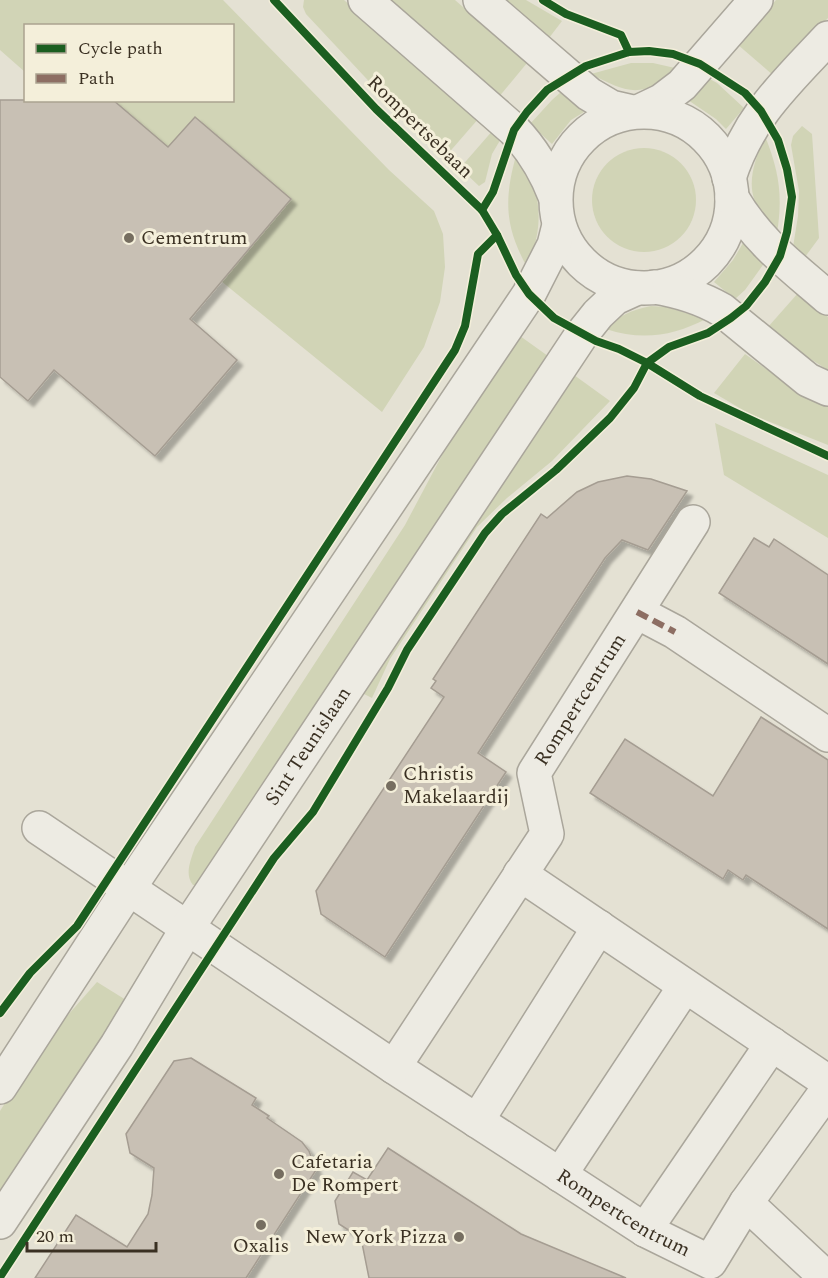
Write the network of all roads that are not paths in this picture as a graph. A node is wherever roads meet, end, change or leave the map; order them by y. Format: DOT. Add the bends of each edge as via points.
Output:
graph roads {
  1 [pos="365,0"];
  2 [pos="480,0"];
  3 [pos="756,0"];
  4 [pos="828,38"];
  5 [pos="637,111"];
  6 [pos="731,188"];
  7 [pos="557,210"];
  8 [pos="644,287"];
  9 [pos="828,298"];
  10 [pos="828,389"];
  11 [pos="693,522"];
  12 [pos="637,612"];
  13 [pos="828,735"];
  14 [pos="39,828"];
  15 [pos="520,874"];
  16 [pos="129,888"];
  17 [pos="188,927"];
  18 [pos="599,927"];
  19 [pos="685,986"];
  20 [pos="772,1044"];
  21 [pos="394,1067"];
  22 [pos="828,1082"];
  23 [pos="0,1087"];
  24 [pos="828,1089"];
  25 [pos="477,1121"];
  26 [pos="560,1175"];
  27 [pos="746,1203"];
  28 [pos="0,1222"];
  29 [pos="645,1230"];
  30 [pos="705,1270"];
  31 [pos="828,1276"];
  1 -- 7 [label="street" via="532,149 546,173"];
  2 -- 5 [label="street" via="589,94 611,107"];
  3 -- 5 [label="street" via="681,85 661,101"];
  4 -- 6 [label="street" via="762,111 744,138"];
  5 -- 6 [label="street" via="670,115 697,129 717,150"];
  5 -- 7 [label="street" via="603,121 579,140 562,166"];
  6 -- 8 [label="street" via="729,220 709,259 673,283"];
  6 -- 9 [label="street" via="743,217 761,240"];
  7 -- 8 [label="street" via="570,249 589,268 611,281"];
  7 -- 16 [label="street" via="554,245 529,294"];
  8 -- 10 [label="street" via="689,294 708,302 808,380"];
  8 -- 17 [label="street, Sint Teunislaan" via="615,298 582,334"];
  11 -- 12 [label="street, Rompertcentrum"];
  12 -- 13 [label="street" via="675,632"];
  12 -- 15 [label="street, Rompertcentrum" via="534,773 547,834"];
  14 -- 16 [label="street, Rompertcentrum"];
  15 -- 18 [label="street"];
  15 -- 21 [label="street, Rompertcentrum"];
  16 -- 17 [label="street, Rompertcentrum"];
  16 -- 23 [label="street"];
  17 -- 21 [label="street, Rompertcentrum"];
  17 -- 28 [label="street, Sint Teunislaan" via="117,1045"];
  18 -- 19 [label="street"];
  18 -- 25 [label="street"];
  19 -- 20 [label="street"];
  19 -- 26 [label="street"];
  20 -- 22 [label="street"];
  20 -- 29 [label="street"];
  21 -- 25 [label="street, Rompertcentrum"];
  24 -- 27 [label="street, Rompertcentrum"];
  25 -- 26 [label="street, Rompertcentrum"];
  26 -- 29 [label="street, Rompertcentrum"];
  27 -- 30 [label="street, Rompertcentrum"];
  27 -- 31 [label="street"];
  29 -- 30 [label="street, Rompertcentrum"];
}
